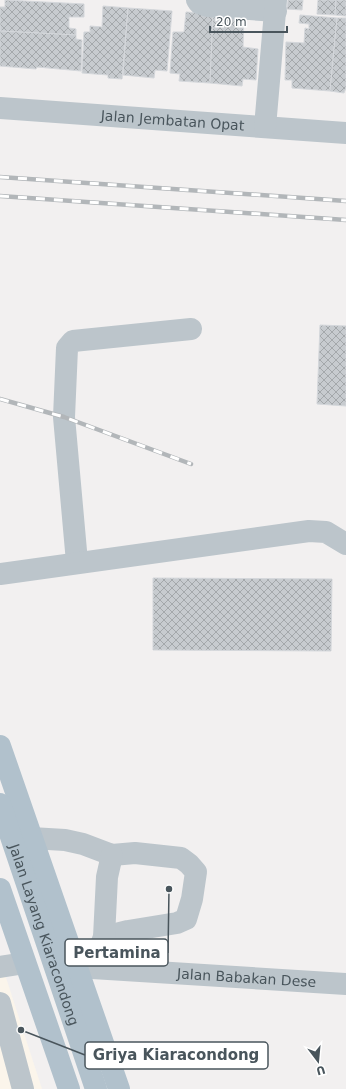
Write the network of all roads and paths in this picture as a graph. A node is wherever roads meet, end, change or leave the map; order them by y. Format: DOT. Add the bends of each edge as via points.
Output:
graph roads {
  1 [pos="197,0"];
  2 [pos="276,6"];
  3 [pos="0,108"];
  4 [pos="265,127"];
  5 [pos="346,133"];
  6 [pos="191,329"];
  7 [pos="345,543"];
  8 [pos="77,562"];
  9 [pos="0,574"];
  10 [pos="0,748"];
  11 [pos="0,804"];
  12 [pos="31,838"];
  13 [pos="112,855"];
  14 [pos="0,889"];
  15 [pos="104,937"];
  16 [pos="25,963"];
  17 [pos="0,967"];
  18 [pos="86,968"];
  19 [pos="346,984"];
  20 [pos="0,1003"];
  21 [pos="23,1089"];
  22 [pos="69,1089"];
  23 [pos="96,1089"];
  24 [pos="119,1089"];
  1 -- 2 [label="street" via="208,6"];
  2 -- 4 [label="street"];
  3 -- 4 [label="street, Jalan Jembatan Opat"];
  4 -- 5 [label="street, Jalan Jembatan Opat"];
  6 -- 8 [label="street" via="74,341 67,348 64,418"];
  7 -- 8 [label="street" via="326,532 309,531"];
  8 -- 9 [label="street"];
  10 -- 12 [label="main road"];
  11 -- 23 [label="main road, Jalan Layang Kiaracondong"];
  12 -- 13 [label="street" via="77,842"];
  12 -- 18 [label="main road"];
  13 -- 15 [label="street" via="107,877"];
  13 -- 15 [label="street" via="135,852 181,858 196,872 186,919"];
  14 -- 16 [label="main road"];
  15 -- 18 [label="street"];
  16 -- 17 [label="street"];
  16 -- 22 [label="main road"];
  18 -- 19 [label="street, Jalan Babakan Dese"];
  18 -- 24 [label="main road"];
  20 -- 21 [label="street"];
}
